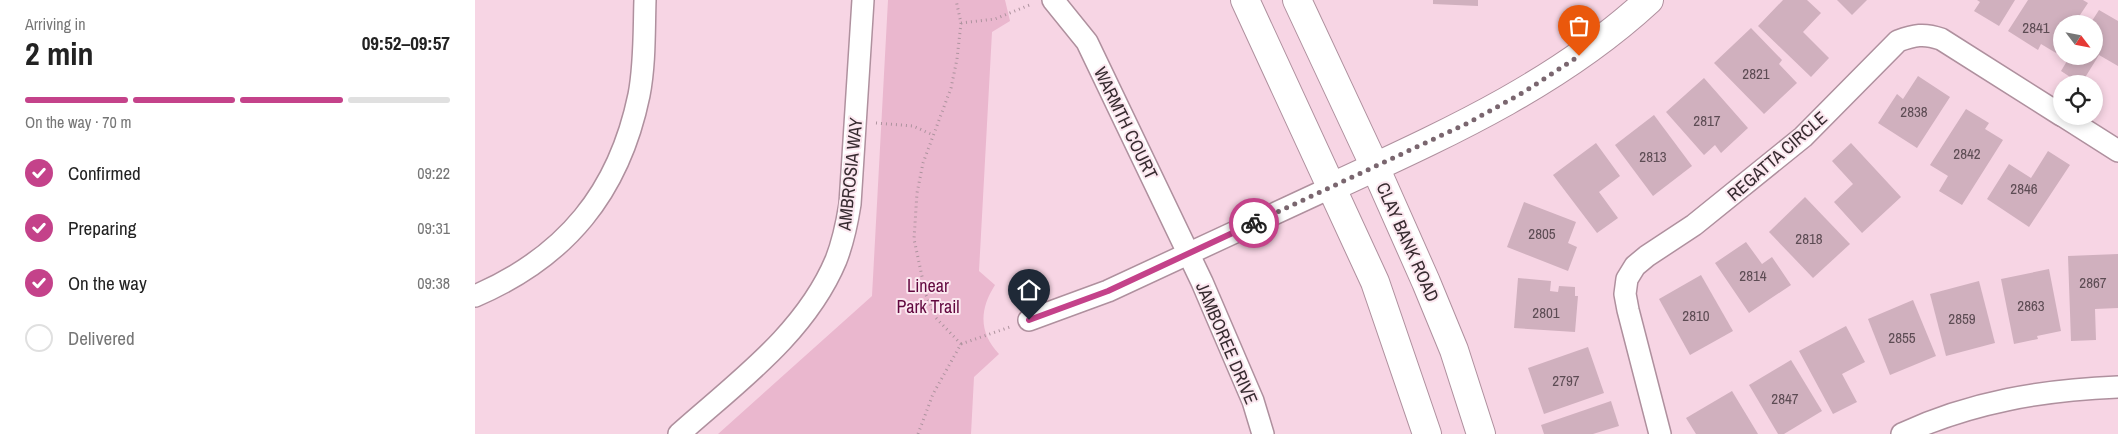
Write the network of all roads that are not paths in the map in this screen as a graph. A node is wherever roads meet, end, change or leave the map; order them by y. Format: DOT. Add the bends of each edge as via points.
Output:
graph roads {
  1 [pos="645,0"];
  2 [pos="863,0"];
  3 [pos="1245,0"];
  4 [pos="1297,0"];
  5 [pos="1649,0"];
  6 [pos="1044,2"];
  7 [pos="2053,110"];
  8 [pos="2077,125"];
  9 [pos="2118,150"];
  10 [pos="1375,167"];
  11 [pos="1332,187"];
  12 [pos="1188,253"];
  13 [pos="475,296"];
  14 [pos="1029,320"];
  15 [pos="2118,387"];
  16 [pos="679,434"];
  17 [pos="1263,434"];
  18 [pos="1427,434"];
  19 [pos="1481,434"];
  20 [pos="1660,434"];
  21 [pos="1902,434"];
  1 -- 13 [label="street" via="639,94 621,158 607,184 573,231 549,253 510,280"];
  2 -- 16 [label="street, AMBROSIA WAY" via="850,204 841,246 828,276 784,339"];
  3 -- 11 [label="street"];
  4 -- 10 [label="street, CLAY BANK ROAD"];
  5 -- 10 [label="street" via="1605,37 1524,92 1468,123"];
  6 -- 12 [label="street, WARMTH COURT" via="1087,42"];
  7 -- 20 [label="street, REGATTA CIRCLE" via="1941,39 1928,34 1898,41 1803,137 1694,225 1635,266 1627,280 1625,294"];
  8 -- 9 [label="street, REGATTA CIRCLE"];
  10 -- 11 [label="street"];
  10 -- 19 [label="street, CLAY BANK ROAD" via="1454,350"];
  11 -- 12 [label="street"];
  11 -- 18 [label="street" via="1375,282"];
  12 -- 14 [label="street" via="1108,291"];
  12 -- 17 [label="street, JAMBOREE DRIVE" via="1253,401"];
  15 -- 21 [label="street" via="2023,395 1929,422"];
}
